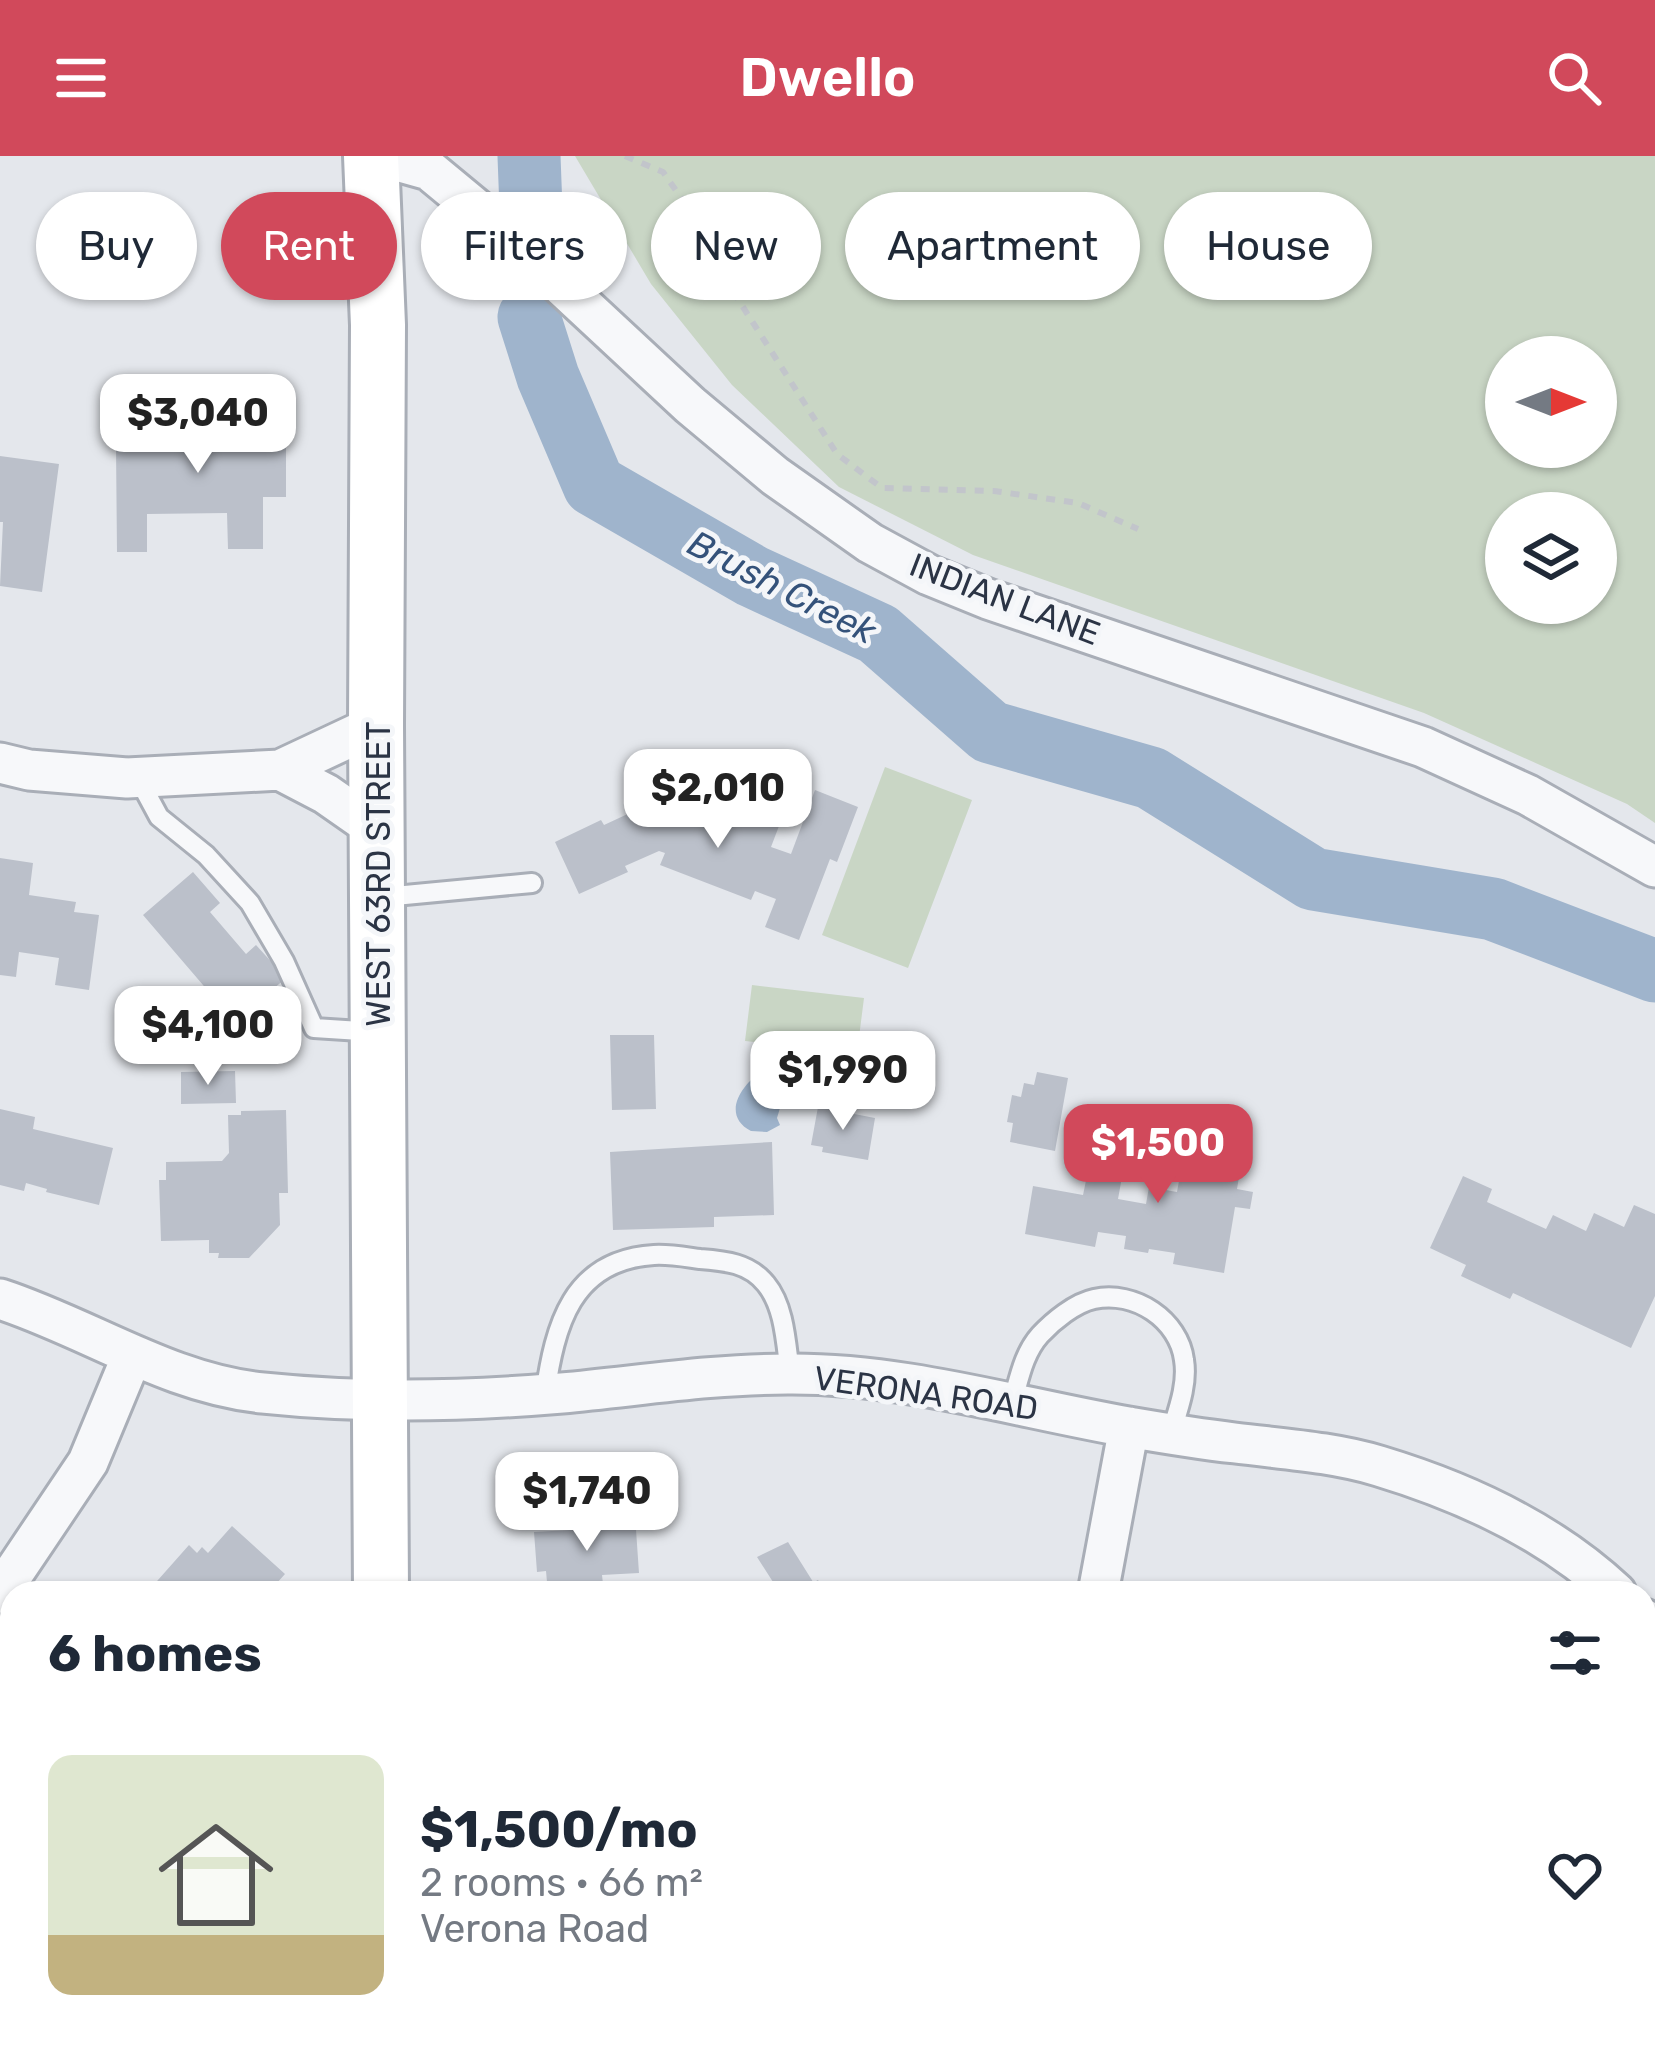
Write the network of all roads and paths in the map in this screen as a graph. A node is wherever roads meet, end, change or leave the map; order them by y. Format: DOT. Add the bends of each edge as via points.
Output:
graph roads {
  1 [pos="375,156"];
  2 [pos="625,156"];
  3 [pos="1138,529"];
  4 [pos="376,725"];
  5 [pos="0,763"];
  6 [pos="280,770"];
  7 [pos="138,778"];
  8 [pos="379,831"];
  9 [pos="1655,867"];
  10 [pos="532,883"];
  11 [pos="379,898"];
  12 [pos="380,1032"];
  13 [pos="0,1299"];
  14 [pos="132,1356"];
  15 [pos="790,1373"];
  16 [pos="545,1394"];
  17 [pos="381,1398"];
  18 [pos="1012,1403"];
  19 [pos="1129,1427"];
  20 [pos="1171,1433"];
  21 [pos="8,1581"];
  22 [pos="381,1581"];
  23 [pos="1100,1581"];
  24 [pos="1600,1581"];
  1 -- 4 [label="main road, WEST 63RD STREET"];
  1 -- 9 [label="street, INDIAN LANE" via="429,170 775,476 929,575 1423,747"];
  2 -- 3 [label="path" via="663,172 837,454 883,488 1078,503"];
  4 -- 6 [label="street"];
  4 -- 8 [label="main road, WEST 63RD STREET"];
  5 -- 7 [label="street"];
  6 -- 7 [label="street"];
  6 -- 8 [label="street"];
  7 -- 12 [label="lane" via="159,818 250,903 314,1028"];
  8 -- 11 [label="main road, WEST 63RD STREET"];
  10 -- 11 [label="lane"];
  11 -- 12 [label="main road, WEST 63RD STREET"];
  12 -- 17 [label="main road, WEST 63RD STREET"];
  13 -- 14 [label="street, VERONA ROAD"];
  14 -- 17 [label="street, VERONA ROAD" via="260,1393"];
  14 -- 21 [label="street" via="88,1462"];
  15 -- 16 [label="street, VERONA ROAD"];
  15 -- 16 [label="lane" via="770,1288 749,1267 655,1255 620,1260 589,1280 563,1313"];
  15 -- 18 [label="street, VERONA ROAD"];
  16 -- 17 [label="street, VERONA ROAD"];
  17 -- 22 [label="main road, WEST 63RD STREET"];
  18 -- 19 [label="street, VERONA ROAD"];
  18 -- 20 [label="lane" via="1039,1336 1093,1299 1120,1299 1145,1306 1181,1343 1184,1387"];
  19 -- 20 [label="street, VERONA ROAD"];
  19 -- 23 [label="street"];
  20 -- 24 [label="street, VERONA ROAD" via="1376,1465 1528,1528"];
}
